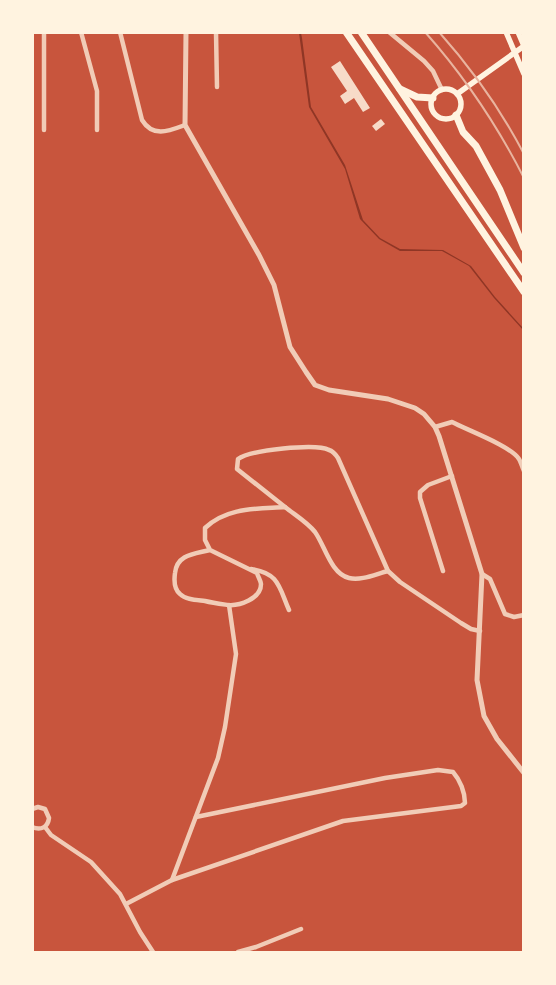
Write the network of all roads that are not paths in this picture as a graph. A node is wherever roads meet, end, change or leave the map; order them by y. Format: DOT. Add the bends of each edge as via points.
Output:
graph roads {
  1 [pos="44,32"];
  2 [pos="80,32"];
  3 [pos="120,32"];
  4 [pos="186,32"];
  5 [pos="216,32"];
  6 [pos="346,32"];
  7 [pos="361,32"];
  8 [pos="389,32"];
  9 [pos="506,32"];
  10 [pos="518,32"];
  11 [pos="524,46"];
  12 [pos="524,74"];
  13 [pos="217,87"];
  14 [pos="398,88"];
  15 [pos="442,90"];
  16 [pos="457,94"];
  17 [pos="433,98"];
  18 [pos="456,115"];
  19 [pos="185,125"];
  20 [pos="44,130"];
  21 [pos="97,130"];
  22 [pos="524,248"];
  23 [pos="524,273"];
  24 [pos="524,292"];
  25 [pos="435,427"];
  26 [pos="524,470"];
  27 [pos="452,476"];
  28 [pos="285,507"];
  29 [pos="210,550"];
  30 [pos="247,568"];
  31 [pos="388,571"];
  32 [pos="443,571"];
  33 [pos="482,574"];
  34 [pos="229,605"];
  35 [pos="289,610"];
  36 [pos="523,616"];
  37 [pos="480,631"];
  38 [pos="524,773"];
  39 [pos="32,809"];
  40 [pos="196,818"];
  41 [pos="32,827"];
  42 [pos="45,827"];
  43 [pos="172,880"];
  44 [pos="126,904"];
  45 [pos="301,929"];
  46 [pos="153,952"];
  47 [pos="238,952"];
  1 -- 20 [label="street"];
  2 -- 21 [label="street" via="97,91"];
  3 -- 19 [label="street" via="144,124 158,133"];
  4 -- 19 [label="street"];
  5 -- 13 [label="street"];
  6 -- 24 [label="highway"];
  7 -- 14 [label="highway"];
  8 -- 15 [label="street" via="424,61"];
  9 -- 12 [label="main road"];
  10 -- 11 [label="main road"];
  11 -- 16 [label="main road"];
  14 -- 17 [label="highway" via="417,97"];
  14 -- 23 [label="highway"];
  15 -- 16 [label="main road"];
  15 -- 17 [label="main road"];
  16 -- 18 [label="main road" via="460,107"];
  17 -- 18 [label="main road" via="432,107 437,116"];
  18 -- 22 [label="highway" via="463,132 476,146 500,190"];
  19 -- 25 [label="street" via="259,255 274,285 290,347 315,385 388,399 415,408"];
  25 -- 26 [label="street" via="452,422 488,439 514,453"];
  25 -- 27 [label="street"];
  27 -- 32 [label="street" via="428,485 420,492"];
  27 -- 33 [label="street"];
  28 -- 29 [label="street" via="235,511 214,519 206,528"];
  28 -- 31 [label="street" via="316,533 334,566 348,578 358,579"];
  28 -- 31 [label="street" via="237,469 238,459 265,450 313,447 330,450 338,458"];
  29 -- 30 [label="street"];
  29 -- 34 [label="street" via="187,555 180,560 175,568 176,590 189,599"];
  30 -- 34 [label="street" via="257,574 260,590 240,604"];
  30 -- 35 [label="street" via="274,577"];
  31 -- 37 [label="street" via="453,618"];
  33 -- 36 [label="street" via="490,578 505,614"];
  33 -- 37 [label="street"];
  34 -- 40 [label="street" via="236,654 225,727 218,758"];
  37 -- 38 [label="street" via="477,680 484,716 497,739"];
  39 -- 42 [label="street" via="47,811 50,818"];
  40 -- 43 [label="street"];
  40 -- 43 [label="street" via="438,770 454,772 465,796 465,803 461,806 344,821"];
  41 -- 42 [label="street"];
  42 -- 44 [label="street" via="51,835 92,862"];
  43 -- 44 [label="street"];
  44 -- 46 [label="street"];
  45 -- 47 [label="street"];
}
